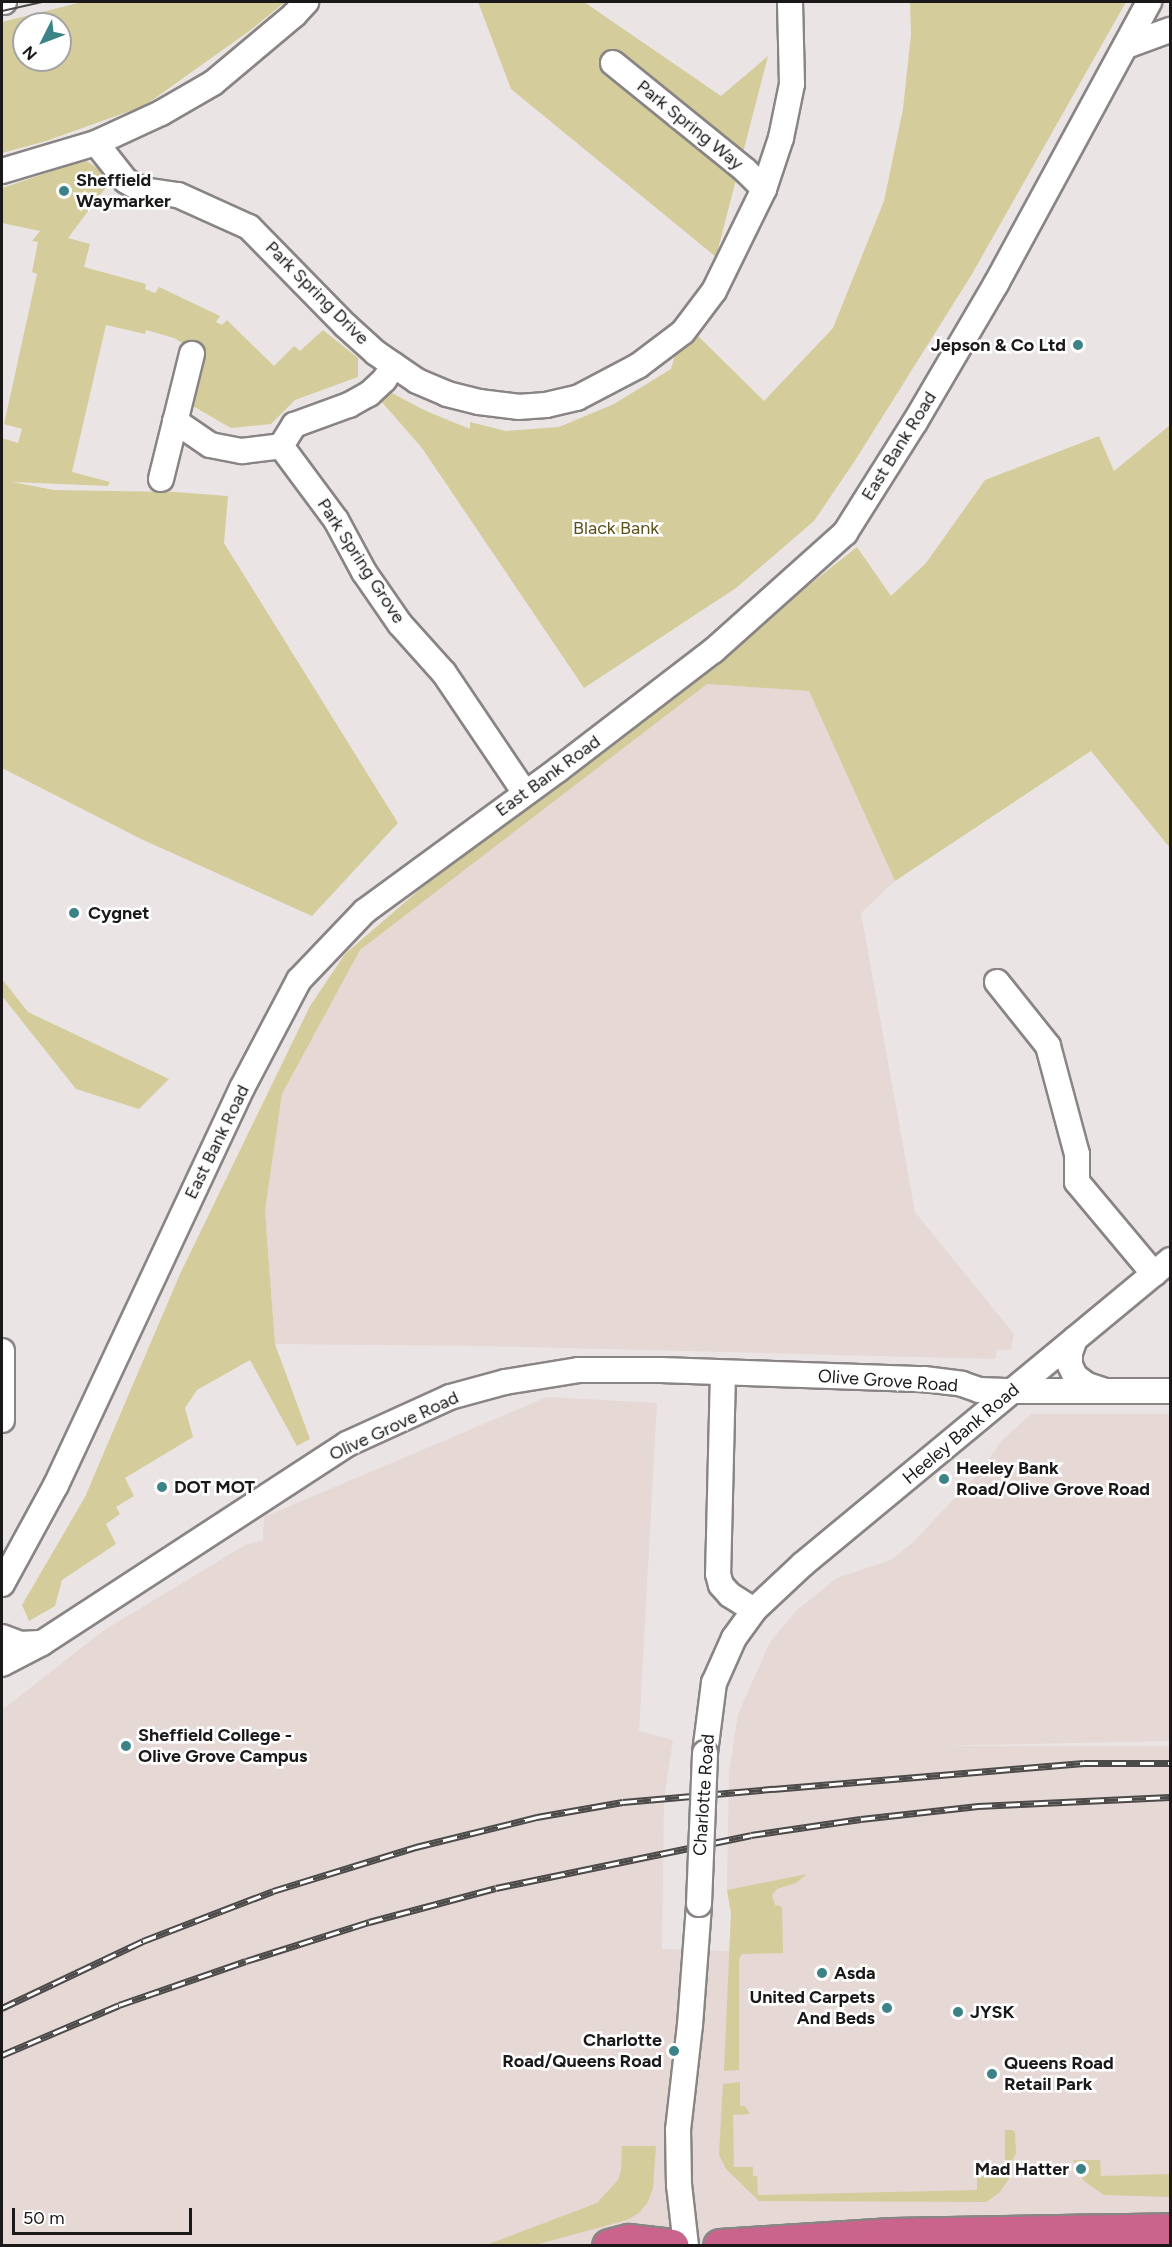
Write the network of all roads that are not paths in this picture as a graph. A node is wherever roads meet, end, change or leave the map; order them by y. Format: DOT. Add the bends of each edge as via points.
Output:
graph roads {
  1 [pos="306,2"];
  2 [pos="790,2"];
  3 [pos="1149,2"];
  4 [pos="1170,30"];
  5 [pos="1126,45"];
  6 [pos="613,63"];
  7 [pos="96,143"];
  8 [pos="2,171"];
  9 [pos="764,189"];
  10 [pos="192,354"];
  11 [pos="394,365"];
  12 [pos="175,421"];
  13 [pos="281,446"];
  14 [pos="161,479"];
  15 [pos="525,793"];
  16 [pos="997,982"];
  17 [pos="1162,1267"];
  18 [pos="1075,1339"];
  19 [pos="2,1351"];
  20 [pos="723,1373"];
  21 [pos="1013,1391"];
  22 [pos="1104,1391"];
  23 [pos="1170,1392"];
  24 [pos="2,1420"];
  25 [pos="3,1578"];
  26 [pos="754,1610"];
  27 [pos="2,1637"];
  28 [pos="42,1643"];
  29 [pos="2,1664"];
  30 [pos="1170,2230"];
  31 [pos="609,2246"];
  32 [pos="672,2246"];
  33 [pos="686,2246"];
  34 [pos="720,2246"];
  1 -- 7 [label="street" via="213,83"];
  2 -- 9 [label="street, Park Spring Drive" via="792,84 781,138"];
  3 -- 5 [label="street, East Bank Road"];
  4 -- 5 [label="street"];
  5 -- 15 [label="street, East Bank Road" via="990,294 845,533 713,651"];
  6 -- 9 [label="street, Park Spring Way"];
  7 -- 8 [label="street"];
  7 -- 11 [label="street, Park Spring Drive" via="126,182 142,190 178,195 249,227 345,324"];
  9 -- 11 [label="street, Park Spring Drive" via="714,291 683,332 612,382 577,398 518,407 447,394"];
  10 -- 12 [label="street"];
  11 -- 13 [label="street" via="369,394 294,425"];
  12 -- 13 [label="street" via="210,445 242,451"];
  12 -- 14 [label="street"];
  13 -- 15 [label="street, Park Spring Grove" via="336,520 364,572 444,673"];
  15 -- 25 [label="street, East Bank Road" via="365,911 299,980 242,1088 56,1485"];
  16 -- 17 [label="street" via="1048,1046 1077,1154 1077,1182"];
  17 -- 18 [label="street, Heeley Bank Road"];
  18 -- 21 [label="street, Heeley Bank Road"];
  18 -- 22 [label="street, Olive Grove Road" via="1070,1365 1076,1376"];
  19 -- 24 [label="street"];
  20 -- 21 [label="street, Olive Grove Road" via="924,1379 979,1390"];
  20 -- 26 [label="street" via="718,1574 730,1594"];
  20 -- 28 [label="street, Olive Grove Road" via="578,1370 505,1382 450,1397 347,1444"];
  21 -- 22 [label="street, Olive Grove Road"];
  21 -- 26 [label="street, Heeley Bank Road" via="803,1564"];
  22 -- 23 [label="street, Olive Grove Road"];
  26 -- 33 [label="street, Charlotte Road, bridge" via="734,1638 714,1683 705,1753 699,1904 678,2130"];
  27 -- 28 [label="street" via="20,1644"];
  28 -- 29 [label="street, Olive Grove Road"];
  30 -- 34 [label="highway" via="892,2235"];
  31 -- 32 [label="highway" via="628,2241"];
}
